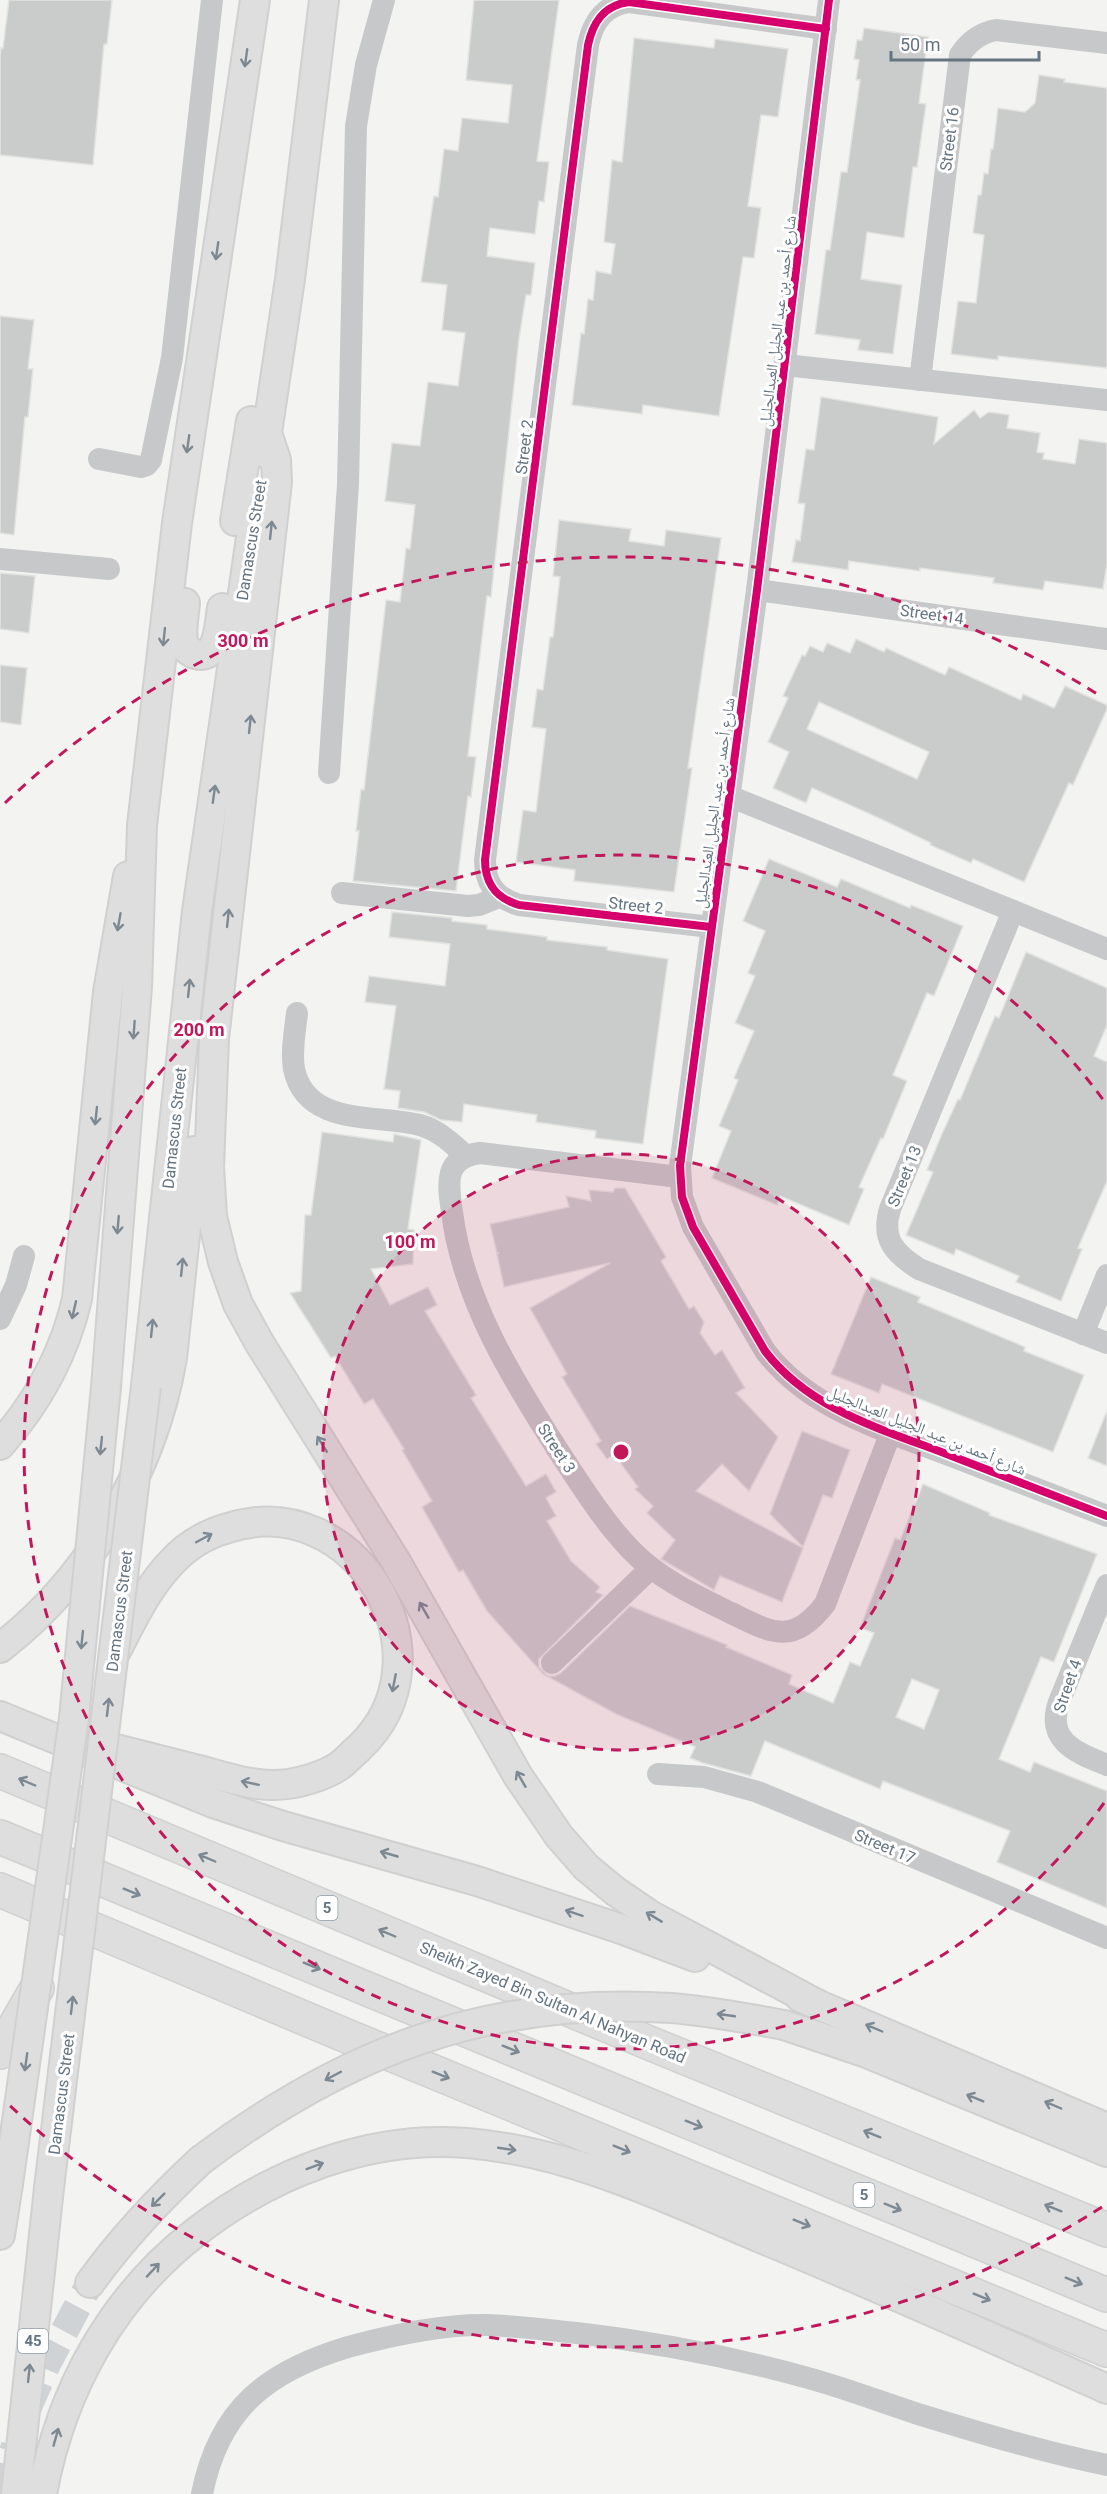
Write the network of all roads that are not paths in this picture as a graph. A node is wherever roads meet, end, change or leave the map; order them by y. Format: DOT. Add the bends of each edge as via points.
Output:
graph roads {
  1 [pos="212,0"];
  2 [pos="255,0"];
  3 [pos="384,0"];
  4 [pos="829,0"];
  5 [pos="321,4"];
  6 [pos="604,4"];
  7 [pos="826,29"];
  8 [pos="1107,43"];
  9 [pos="785,365"];
  10 [pos="920,380"];
  11 [pos="1107,400"];
  12 [pos="267,433"];
  13 [pos="99,459"];
  14 [pos="177,523"];
  15 [pos="0,559"];
  16 [pos="110,569"];
  17 [pos="757,590"];
  18 [pos="1107,639"];
  19 [pos="329,773"];
  20 [pos="729,796"];
  21 [pos="142,825"];
  22 [pos="342,893"];
  23 [pos="499,897"];
  24 [pos="1013,911"];
  25 [pos="711,927"];
  26 [pos="1107,949"];
  27 [pos="297,1013"];
  28 [pos="214,1039"];
  29 [pos="466,1156"];
  30 [pos="679,1176"];
  31 [pos="24,1256"];
  32 [pos="1107,1275"];
  33 [pos="0,1319"];
  34 [pos="1083,1334"];
  35 [pos="1107,1343"];
  36 [pos="891,1432"];
  37 [pos="0,1445"];
  38 [pos="1107,1516"];
  39 [pos="651,1568"];
  40 [pos="1107,1585"];
  41 [pos="0,1648"];
  42 [pos="114,1655"];
  43 [pos="552,1663"];
  44 [pos="8,1719"];
  45 [pos="1107,1765"];
  46 [pos="0,1771"];
  47 [pos="658,1774"];
  48 [pos="0,1837"];
  49 [pos="0,1875"];
  50 [pos="0,1890"];
  51 [pos="1107,1938"];
  52 [pos="37,1988"];
  53 [pos="817,2004"];
  54 [pos="342,2034"];
  55 [pos="0,2052"];
  56 [pos="1107,2128"];
  57 [pos="1107,2152"];
  58 [pos="1107,2230"];
  59 [pos="0,2235"];
  60 [pos="90,2283"];
  61 [pos="1107,2295"];
  62 [pos="1107,2350"];
  63 [pos="1107,2389"];
  64 [pos="1107,2466"];
  65 [pos="16,2494"];
  66 [pos="42,2494"];
  67 [pos="202,2494"];
  1 -- 13 [label="street" via="172,358 151,460 141,467"];
  2 -- 14 [label="main road, Damascus Street, one-way"];
  3 -- 19 [label="street" via="366,65 356,126 348,483"];
  4 -- 7 [label="street, شارع أحمد بن عبد الجليل العبدالجليل"];
  5 -- 12 [label="main road, Damascus Street" via="290,279"];
  5 -- 14 [label="main road" via="215,646 204,655 192,653 184,645 187,567"];
  6 -- 7 [label="street, Street 2" via="629,2"];
  6 -- 23 [label="street, Street 2" via="588,45 485,860 486,875"];
  7 -- 9 [label="street, شارع أحمد بن عبد الجليل العبدالجليل"];
  8 -- 10 [label="street, Street 16" via="996,30 980,35 960,55"];
  9 -- 10 [label="street"];
  9 -- 17 [label="street, شارع أحمد بن عبد الجليل العبدالجليل"];
  10 -- 11 [label="street"];
  28 -- 12 [label="main road, one-way" via="277,482 276,460"];
  42 -- 12 [label="main road, Damascus Street, one-way, bridge" via="197,911"];
  14 -- 21 [label="main road, Damascus Street, one-way"];
  15 -- 16 [label="street"];
  17 -- 18 [label="street, Street 14"];
  17 -- 20 [label="street, شارع أحمد بن عبد الجليل العبدالجليل"];
  20 -- 24 [label="street"];
  20 -- 25 [label="street, شارع أحمد بن عبد الجليل العبدالجليل"];
  21 -- 37 [label="main road, one-way" via="114,950 77,1299 49,1377 34,1403"];
  21 -- 52 [label="main road, Damascus Street, one-way, bridge" via="137,987 106,1388 74,1718"];
  22 -- 23 [label="street" via="468,906"];
  23 -- 25 [label="street, Street 2" via="519,905"];
  24 -- 26 [label="street"];
  24 -- 34 [label="street, Street 13" via="890,1209 887,1234 898,1253 919,1269"];
  25 -- 30 [label="street, شارع أحمد بن عبد الجليل العبدالجليل"];
  27 -- 29 [label="street" via="294,1068 306,1094 316,1103 341,1114 420,1125 441,1134"];
  41 -- 28 [label="main road, one-way" via="42,1611 76,1572 106,1529 152,1436 172,1358 198,1119"];
  53 -- 28 [label="main road, one-way" via="687,1936 615,1891 586,1867 538,1808 395,1560 238,1304 223,1262 208,1167"];
  29 -- 30 [label="street" via="490,1154"];
  29 -- 39 [label="street, Street 3" via="452,1169 449,1186 459,1246 479,1308 538,1419 595,1507"];
  30 -- 36 [label="street, شارع أحمد بن عبد الجليل العبدالجليل" via="693,1227 777,1366 797,1386 822,1402"];
  31 -- 33 [label="street"];
  32 -- 34 [label="street"];
  34 -- 35 [label="street, Street 13"];
  36 -- 38 [label="street, شارع أحمد بن عبد الجليل العبدالجليل"];
  36 -- 39 [label="street, Street 3" via="830,1593 815,1617 797,1630 780,1633 765,1629 689,1592"];
  39 -- 43 [label="street"];
  40 -- 45 [label="street, Street 4" via="1055,1716 1058,1734 1070,1748"];
  42 -- 44 [label="main road, one-way" via="160,1575 186,1549 236,1525 254,1522 292,1524 324,1536 343,1549 381,1592 395,1628 398,1652 391,1698 371,1736 341,1765 297,1782 263,1785"];
  65 -- 42 [label="main road, Damascus Street / 45, one-way, bridge"];
  53 -- 44 [label="main road, one-way" via="531,1899 213,1803"];
  58 -- 46 [label="highway, Sheikh Zayed Bin Sultan Al Nahyan Road / 5, one-way"];
  47 -- 51 [label="street, Street 17" via="704,1777 741,1786"];
  48 -- 61 [label="highway, 5, one-way"];
  49 -- 54 [label="main road" via="146,1935"];
  50 -- 54 [label="highway"];
  52 -- 55 [label="highway, bridge"];
  52 -- 59 [label="main road, Damascus Street, one-way, bridge"];
  56 -- 53 [label="main road, one-way"];
  54 -- 62 [label="highway, one-way"];
  57 -- 60 [label="main road, one-way, bridge" via="864,2052 784,2025 701,2012 627,2007 560,2009 483,2021 408,2042 340,2072 271,2110 201,2160 141,2217"];
  66 -- 63 [label="main road, one-way" via="59,2425 83,2367 119,2311 163,2259 218,2215 281,2179 348,2155 416,2144 466,2143 519,2150 629,2184 828,2266"];
  64 -- 67 [label="street" via="994,2437 755,2364 645,2342 485,2325 390,2337 290,2368 257,2391 230,2422 211,2460"];
}
